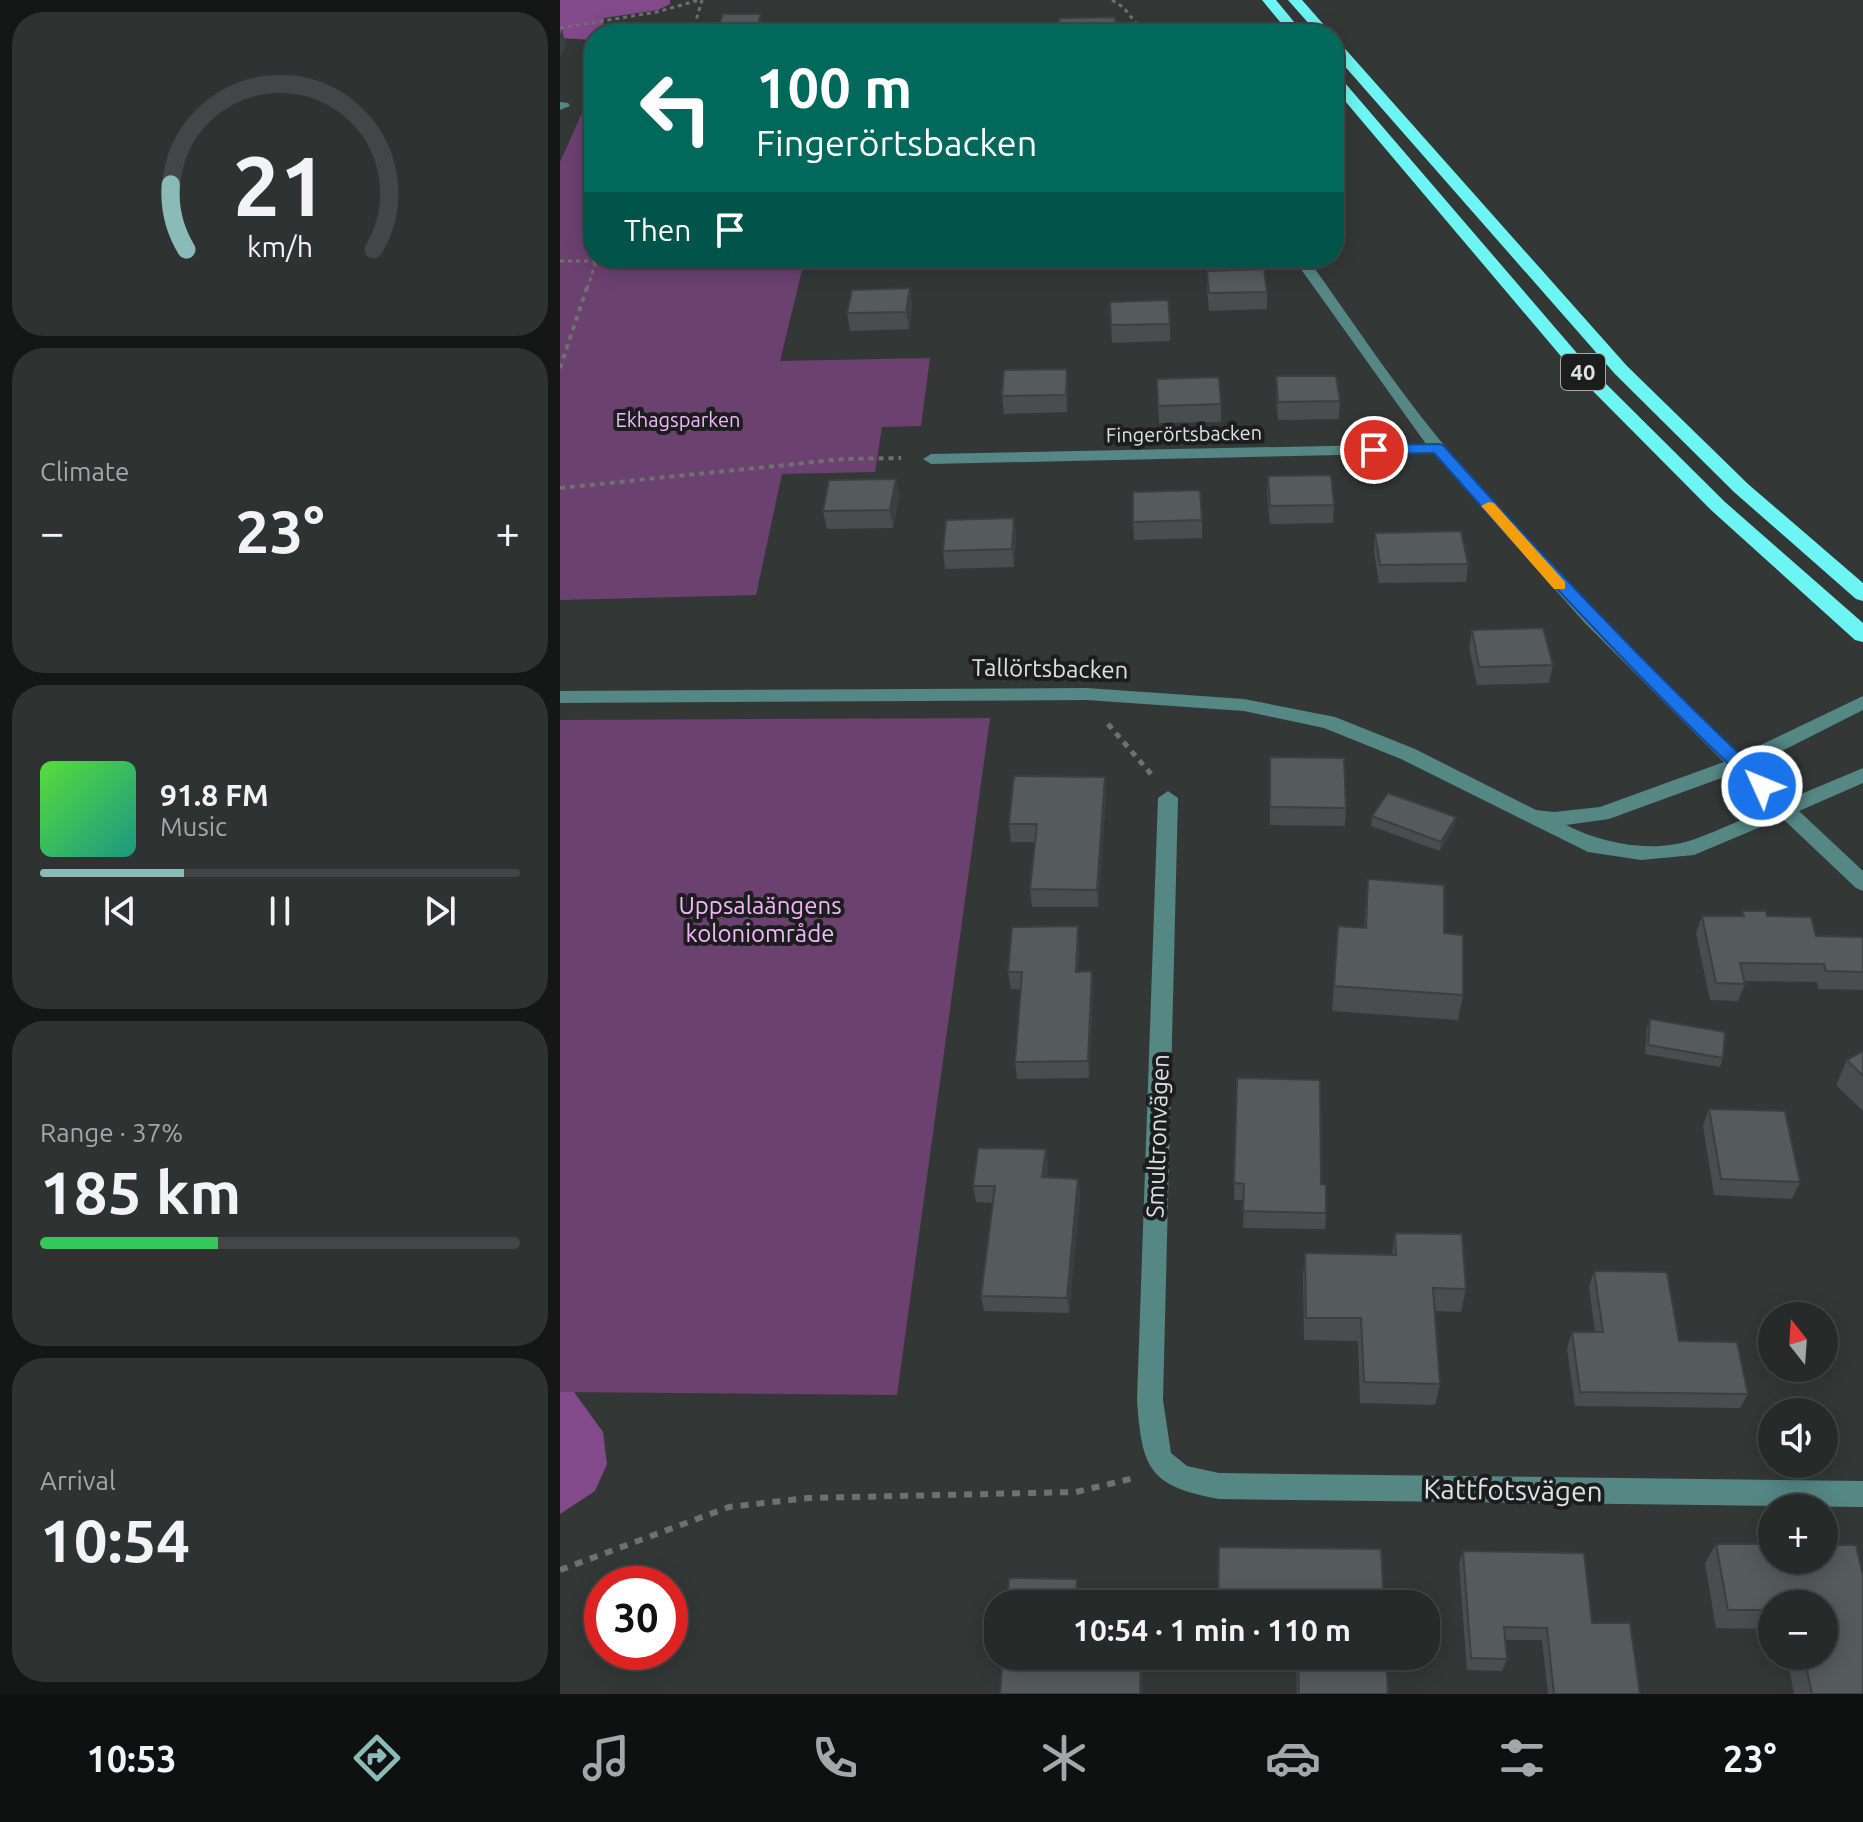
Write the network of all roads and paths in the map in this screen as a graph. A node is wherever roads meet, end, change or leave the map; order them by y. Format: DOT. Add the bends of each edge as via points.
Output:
graph roads {
  1 [pos="700,0"];
  2 [pos="1112,0"];
  3 [pos="1269,0"];
  4 [pos="1295,0"];
  5 [pos="584,24"];
  6 [pos="584,24"];
  7 [pos="694,24"];
  8 [pos="1137,24"];
  9 [pos="1289,24"];
  10 [pos="1316,24"];
  11 [pos="560,28"];
  12 [pos="1344,56"];
  13 [pos="1344,91"];
  14 [pos="584,260"];
  15 [pos="560,261"];
  16 [pos="594,268"];
  17 [pos="1307,268"];
  18 [pos="560,368"];
  19 [pos="1438,448"];
  20 [pos="877,458"];
  21 [pos="931,459"];
  22 [pos="560,488"];
  23 [pos="1863,594"];
  24 [pos="1863,635"];
  25 [pos="1087,694"];
  26 [pos="560,697"];
  27 [pos="1863,702"];
  28 [pos="1739,764"];
  29 [pos="1863,775"];
  30 [pos="1168,798"];
  31 [pos="1785,807"];
  32 [pos="1518,811"];
  33 [pos="1863,883"];
  34 [pos="1166,1470"];
  35 [pos="1863,1494"];
  36 [pos="560,1570"];
  1 -- 5 [label="path"];
  1 -- 7 [label="path"];
  2 -- 8 [label="path"];
  3 -- 9 [label="highway"];
  4 -- 10 [label="highway"];
  6 -- 11 [label="path"];
  12 -- 23 [label="highway" via="1621,370 1741,488"];
  13 -- 24 [label="highway, 40" via="1582,370 1718,506"];
  14 -- 15 [label="path"];
  16 -- 18 [label="path"];
  17 -- 19 [label="street"];
  19 -- 21 [label="street, Fingerörtsbacken"];
  19 -- 28 [label="street" via="1565,592"];
  20 -- 22 [label="path"];
  25 -- 26 [label="street, Tallörtsbacken"];
  25 -- 30 [label="path"];
  25 -- 32 [label="street, Tallörtsbacken" via="1244,705 1328,722 1408,754"];
  27 -- 28 [label="street, Tallörtsbacken"];
  28 -- 31 [label="street"];
  28 -- 32 [label="street, Tallörtsbacken" via="1602,814 1554,819"];
  29 -- 31 [label="street, Tallörtsbacken"];
  30 -- 34 [label="street, Smultronvägen" via="1150,1400 1152,1437"];
  31 -- 32 [label="street, Tallörtsbacken" via="1694,848 1641,853 1588,845"];
  31 -- 33 [label="street"];
  34 -- 35 [label="street, Kattfotsvägen" via="1188,1481 1219,1486"];
  34 -- 36 [label="path" via="1076,1492 808,1498 729,1507"];
}
